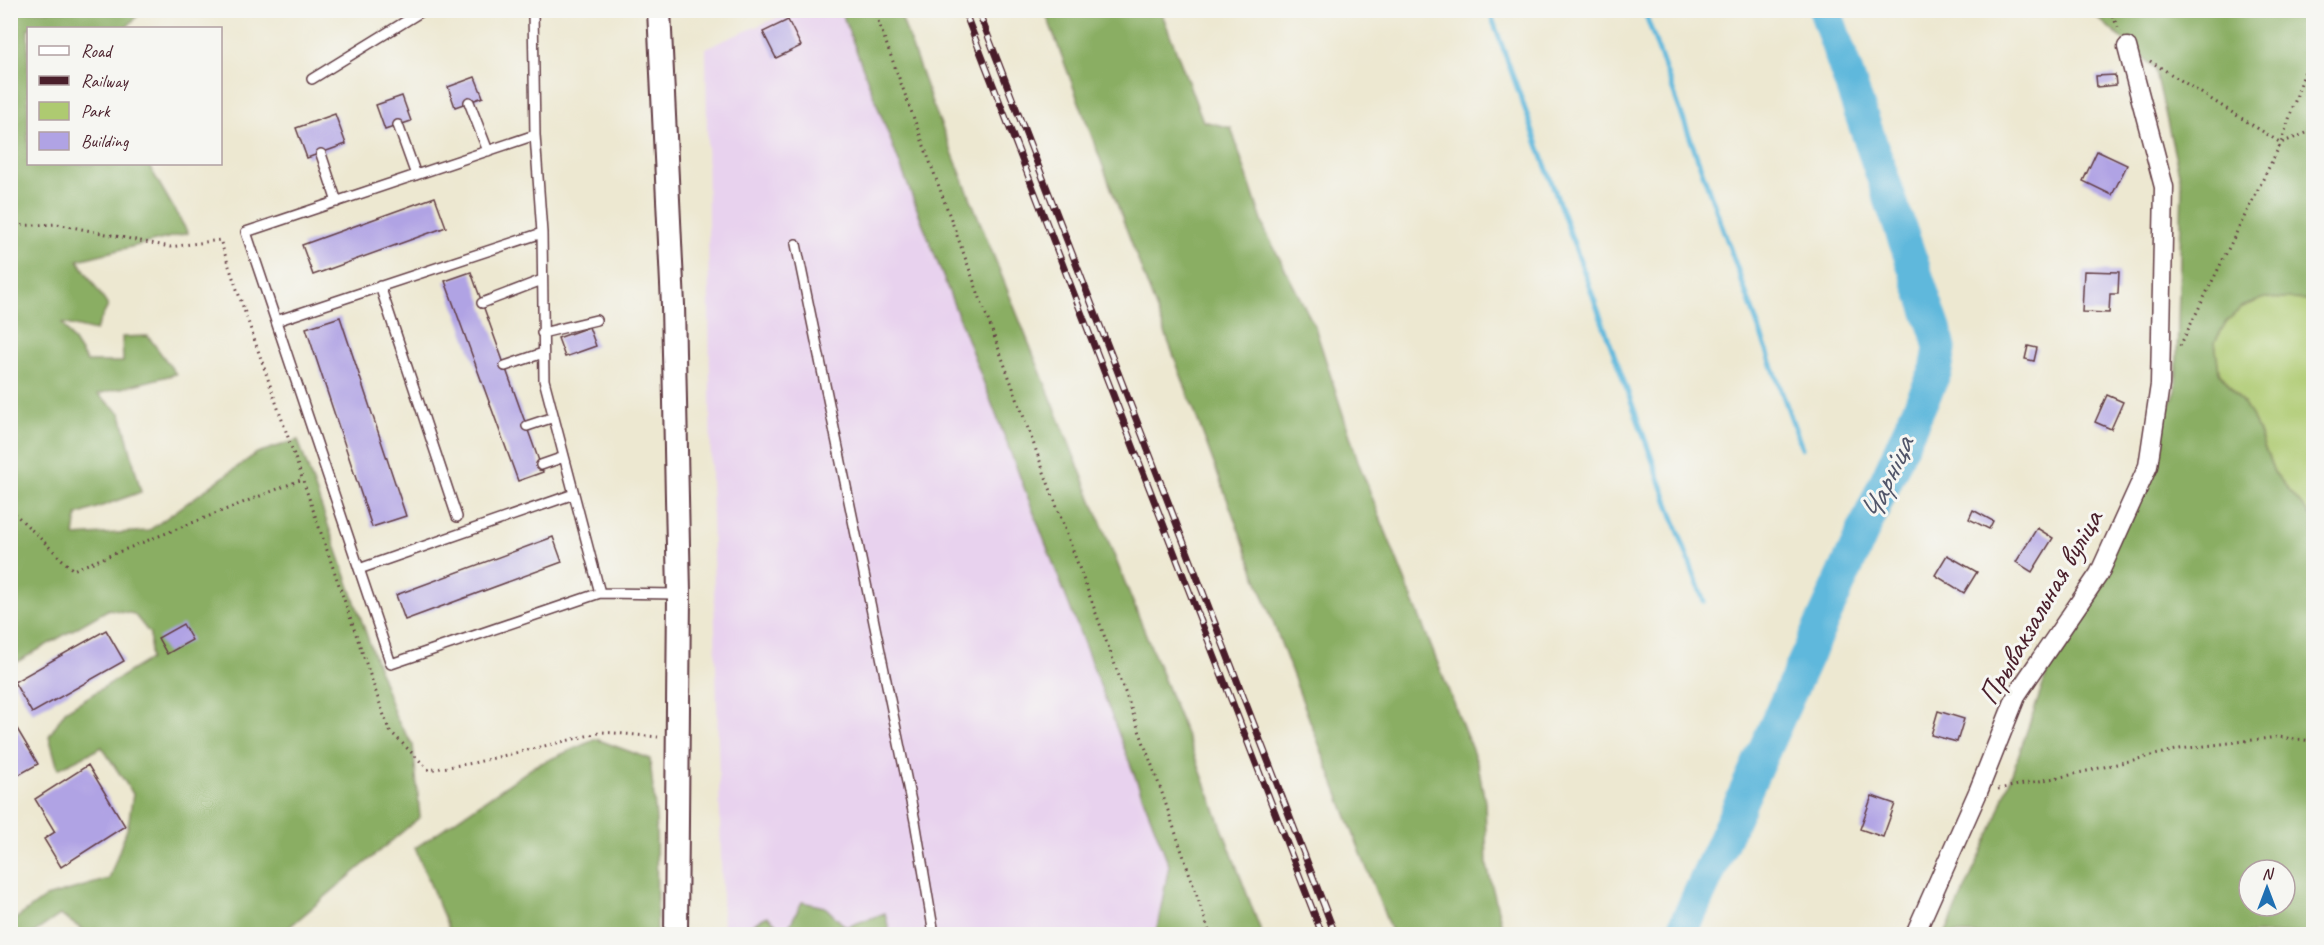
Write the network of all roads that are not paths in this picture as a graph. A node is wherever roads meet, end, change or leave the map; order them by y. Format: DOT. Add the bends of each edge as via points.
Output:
graph roads {
  1 [pos="424,10"];
  2 [pos="533,10"];
  3 [pos="659,10"];
  4 [pos="2127,47"];
  5 [pos="312,79"];
  6 [pos="469,102"];
  7 [pos="398,125"];
  8 [pos="535,135"];
  9 [pos="488,151"];
  10 [pos="321,154"];
  11 [pos="416,175"];
  12 [pos="337,202"];
  13 [pos="542,233"];
  14 [pos="796,244"];
  15 [pos="542,280"];
  16 [pos="380,286"];
  17 [pos="482,303"];
  18 [pos="596,320"];
  19 [pos="276,321"];
  20 [pos="542,333"];
  21 [pos="543,353"];
  22 [pos="505,366"];
  23 [pos="554,417"];
  24 [pos="527,426"];
  25 [pos="564,456"];
  26 [pos="541,465"];
  27 [pos="574,494"];
  28 [pos="457,517"];
  29 [pos="359,569"];
  30 [pos="600,593"];
  31 [pos="679,594"];
  32 [pos="676,934"];
  33 [pos="934,934"];
  34 [pos="1915,934"];
  1 -- 5 [label="lane"];
  2 -- 8 [label="lane"];
  3 -- 31 [label="street" via="673,305"];
  4 -- 34 [label="street, Прывакзальная вуліца" via="2164,187 2160,385 2148,466 2099,574 2017,694"];
  6 -- 9 [label="lane"];
  7 -- 11 [label="lane"];
  8 -- 9 [label="lane"];
  8 -- 13 [label="lane"];
  9 -- 11 [label="lane"];
  10 -- 12 [label="lane"];
  11 -- 12 [label="lane"];
  12 -- 19 [label="lane" via="246,232"];
  13 -- 15 [label="lane"];
  13 -- 16 [label="lane"];
  14 -- 33 [label="lane" via="915,821"];
  15 -- 17 [label="lane"];
  15 -- 20 [label="lane"];
  16 -- 19 [label="lane"];
  16 -- 28 [label="lane"];
  18 -- 20 [label="lane"];
  19 -- 29 [label="lane"];
  20 -- 21 [label="lane"];
  21 -- 22 [label="lane"];
  21 -- 23 [label="lane" via="544,380"];
  23 -- 24 [label="lane"];
  23 -- 25 [label="lane"];
  25 -- 26 [label="lane"];
  25 -- 27 [label="lane"];
  27 -- 29 [label="lane"];
  27 -- 30 [label="lane"];
  29 -- 30 [label="lane" via="391,664"];
  30 -- 31 [label="lane"];
  31 -- 32 [label="street"];
}
